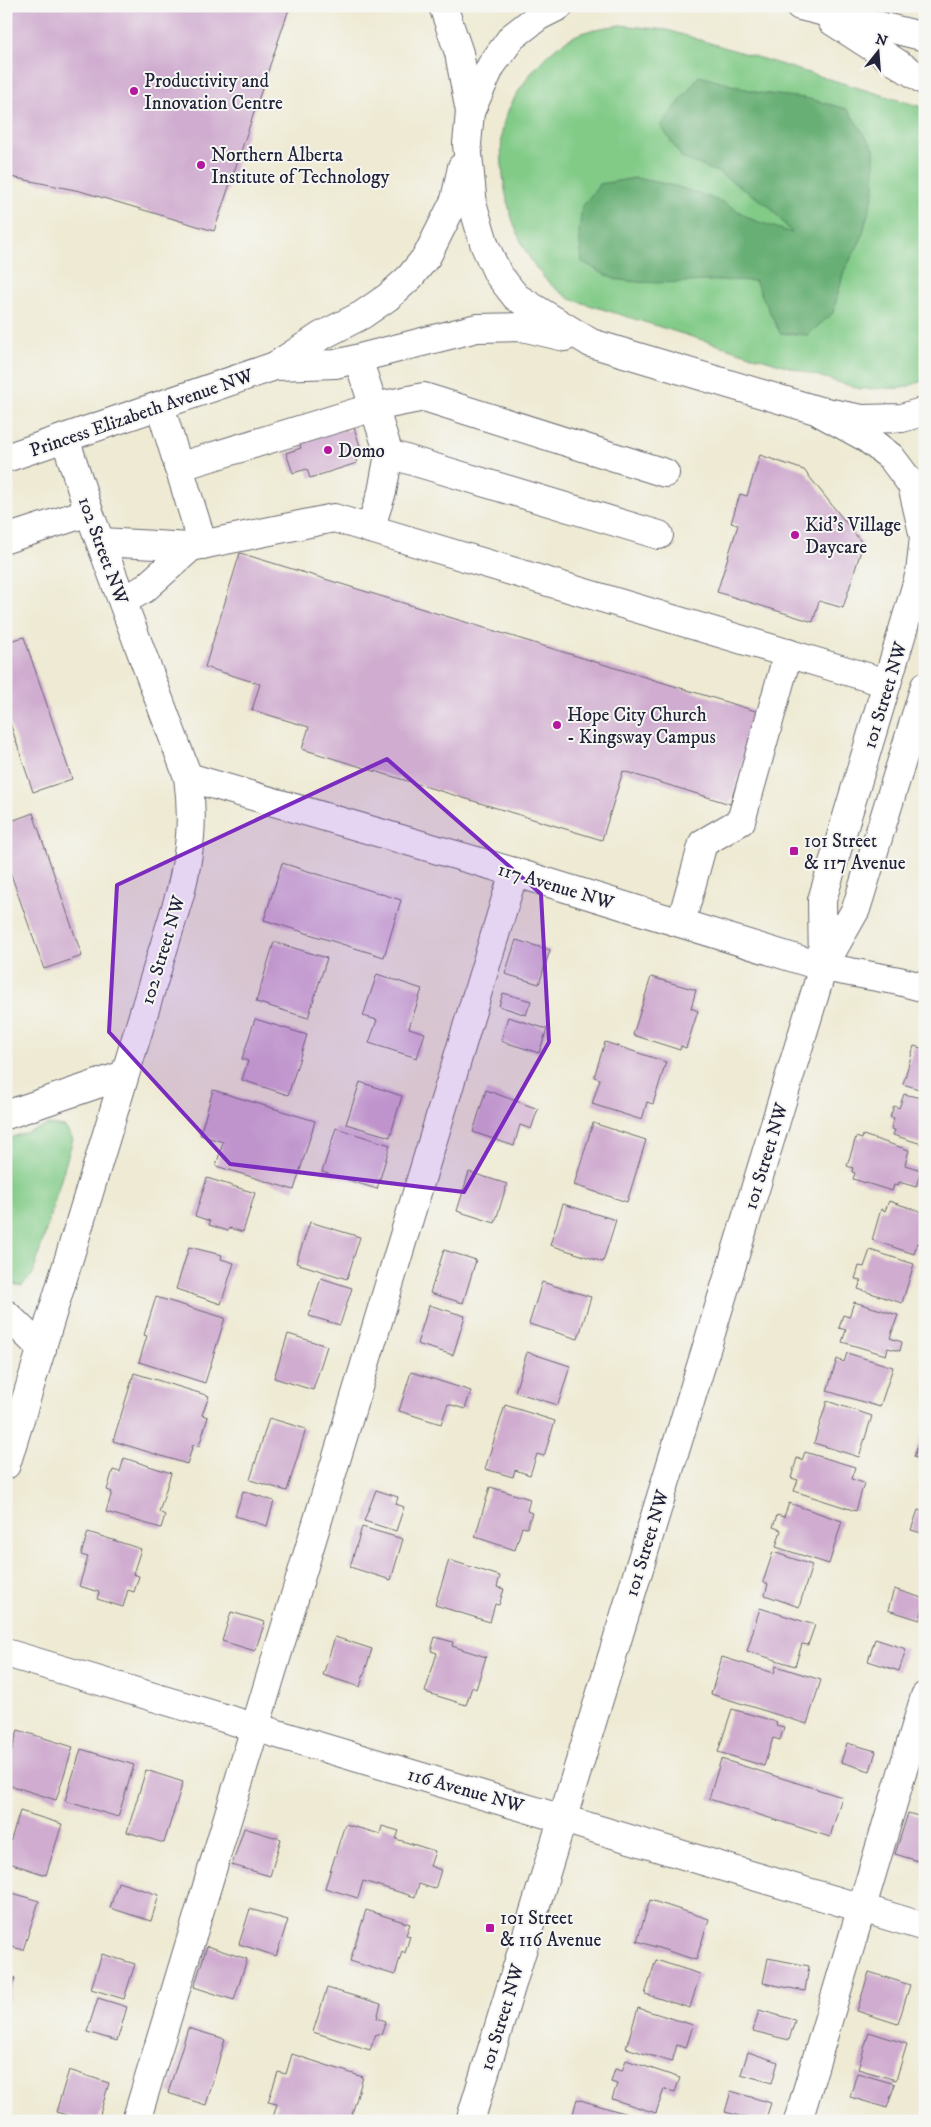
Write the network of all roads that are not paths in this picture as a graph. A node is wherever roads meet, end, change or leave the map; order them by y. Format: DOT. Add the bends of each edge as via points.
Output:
graph roads {
  1 [pos="443,6"];
  2 [pos="453,6"];
  3 [pos="559,6"];
  4 [pos="809,9"];
  5 [pos="925,37"];
  6 [pos="459,53"];
  7 [pos="925,80"];
  8 [pos="470,112"];
  9 [pos="467,144"];
  10 [pos="591,343"];
  11 [pos="358,359"];
  12 [pos="275,366"];
  13 [pos="160,406"];
  14 [pos="374,407"];
  15 [pos="816,410"];
  16 [pos="925,411"];
  17 [pos="65,438"];
  18 [pos="389,454"];
  19 [pos="6,458"];
  20 [pos="178,467"];
  21 [pos="665,473"];
  22 [pos="89,512"];
  23 [pos="370,529"];
  24 [pos="659,535"];
  25 [pos="6,539"];
  26 [pos="101,542"];
  27 [pos="197,546"];
  28 [pos="123,601"];
  29 [pos="788,653"];
  30 [pos="887,683"];
  31 [pos="925,686"];
  32 [pos="188,777"];
  33 [pos="514,872"];
  34 [pos="681,923"];
  35 [pos="823,967"];
  36 [pos="925,988"];
  37 [pos="124,1075"];
  38 [pos="6,1115"];
  39 [pos="6,1314"];
  40 [pos="42,1349"];
  41 [pos="6,1466"];
  42 [pos="6,1653"];
  43 [pos="925,1696"];
  44 [pos="256,1728"];
  45 [pos="562,1817"];
  46 [pos="862,1908"];
  47 [pos="925,1927"];
  48 [pos="136,2121"];
  49 [pos="470,2121"];
  50 [pos="798,2121"];
  1 -- 6 [label="street"];
  2 -- 6 [label="street"];
  3 -- 8 [label="street" via="539,16 512,37 491,66"];
  4 -- 5 [label="street"];
  4 -- 7 [label="street"];
  6 -- 8 [label="street"];
  8 -- 9 [label="street"];
  9 -- 10 [label="street" via="473,206 485,246 498,274 516,298"];
  9 -- 12 [label="street, Princess Elizabeth Avenue NW" via="455,200 436,242 410,277 362,315 321,336"];
  10 -- 11 [label="street, Princess Elizabeth Avenue NW" via="522,327 477,328"];
  10 -- 15 [label="street"];
  11 -- 12 [label="street, Princess Elizabeth Avenue NW" via="336,364"];
  11 -- 14 [label="street"];
  12 -- 13 [label="street, Princess Elizabeth Avenue NW"];
  13 -- 17 [label="street, Princess Elizabeth Avenue NW"];
  13 -- 20 [label="street"];
  14 -- 18 [label="street"];
  14 -- 20 [label="street"];
  14 -- 21 [label="street" via="424,397"];
  15 -- 16 [label="street" via="862,419 902,418"];
  15 -- 30 [label="street, 101 Street NW" via="865,437 891,457 912,485 918,506 924,537 920,574"];
  17 -- 19 [label="street, Princess Elizabeth Avenue NW"];
  17 -- 22 [label="street, 102 Street NW"];
  18 -- 23 [label="street" via="382,492"];
  18 -- 24 [label="street"];
  20 -- 27 [label="street"];
  22 -- 25 [label="street"];
  22 -- 26 [label="street, 102 Street NW"];
  23 -- 27 [label="street" via="334,518"];
  23 -- 29 [label="street"];
  26 -- 27 [label="street"];
  26 -- 28 [label="street, 102 Street NW"];
  27 -- 28 [label="street" via="144,589"];
  28 -- 32 [label="street, 102 Street NW"];
  29 -- 30 [label="street"];
  29 -- 34 [label="street" via="741,821 703,843"];
  30 -- 35 [label="street, 101 Street NW" via="822,900"];
  31 -- 35 [label="street, 101 Street NW" via="856,910"];
  32 -- 33 [label="street, 117 Avenue NW"];
  32 -- 37 [label="street, 102 Street NW" via="192,808 187,864"];
  33 -- 34 [label="street, 117 Avenue NW"];
  33 -- 44 [label="street"];
  34 -- 35 [label="street, 117 Avenue NW"];
  35 -- 36 [label="street, 117 Avenue NW"];
  35 -- 45 [label="street, 101 Street NW"];
  37 -- 38 [label="street"];
  37 -- 40 [label="street, 102 Street NW"];
  39 -- 40 [label="street"];
  40 -- 41 [label="street, 102 Street NW"];
  42 -- 44 [label="street, 116 Avenue NW"];
  43 -- 46 [label="street"];
  44 -- 45 [label="street, 116 Avenue NW"];
  44 -- 48 [label="street"];
  45 -- 46 [label="street, 116 Avenue NW"];
  45 -- 49 [label="street, 101 Street NW"];
  46 -- 47 [label="street, 116 Avenue NW"];
  46 -- 50 [label="street"];
}
